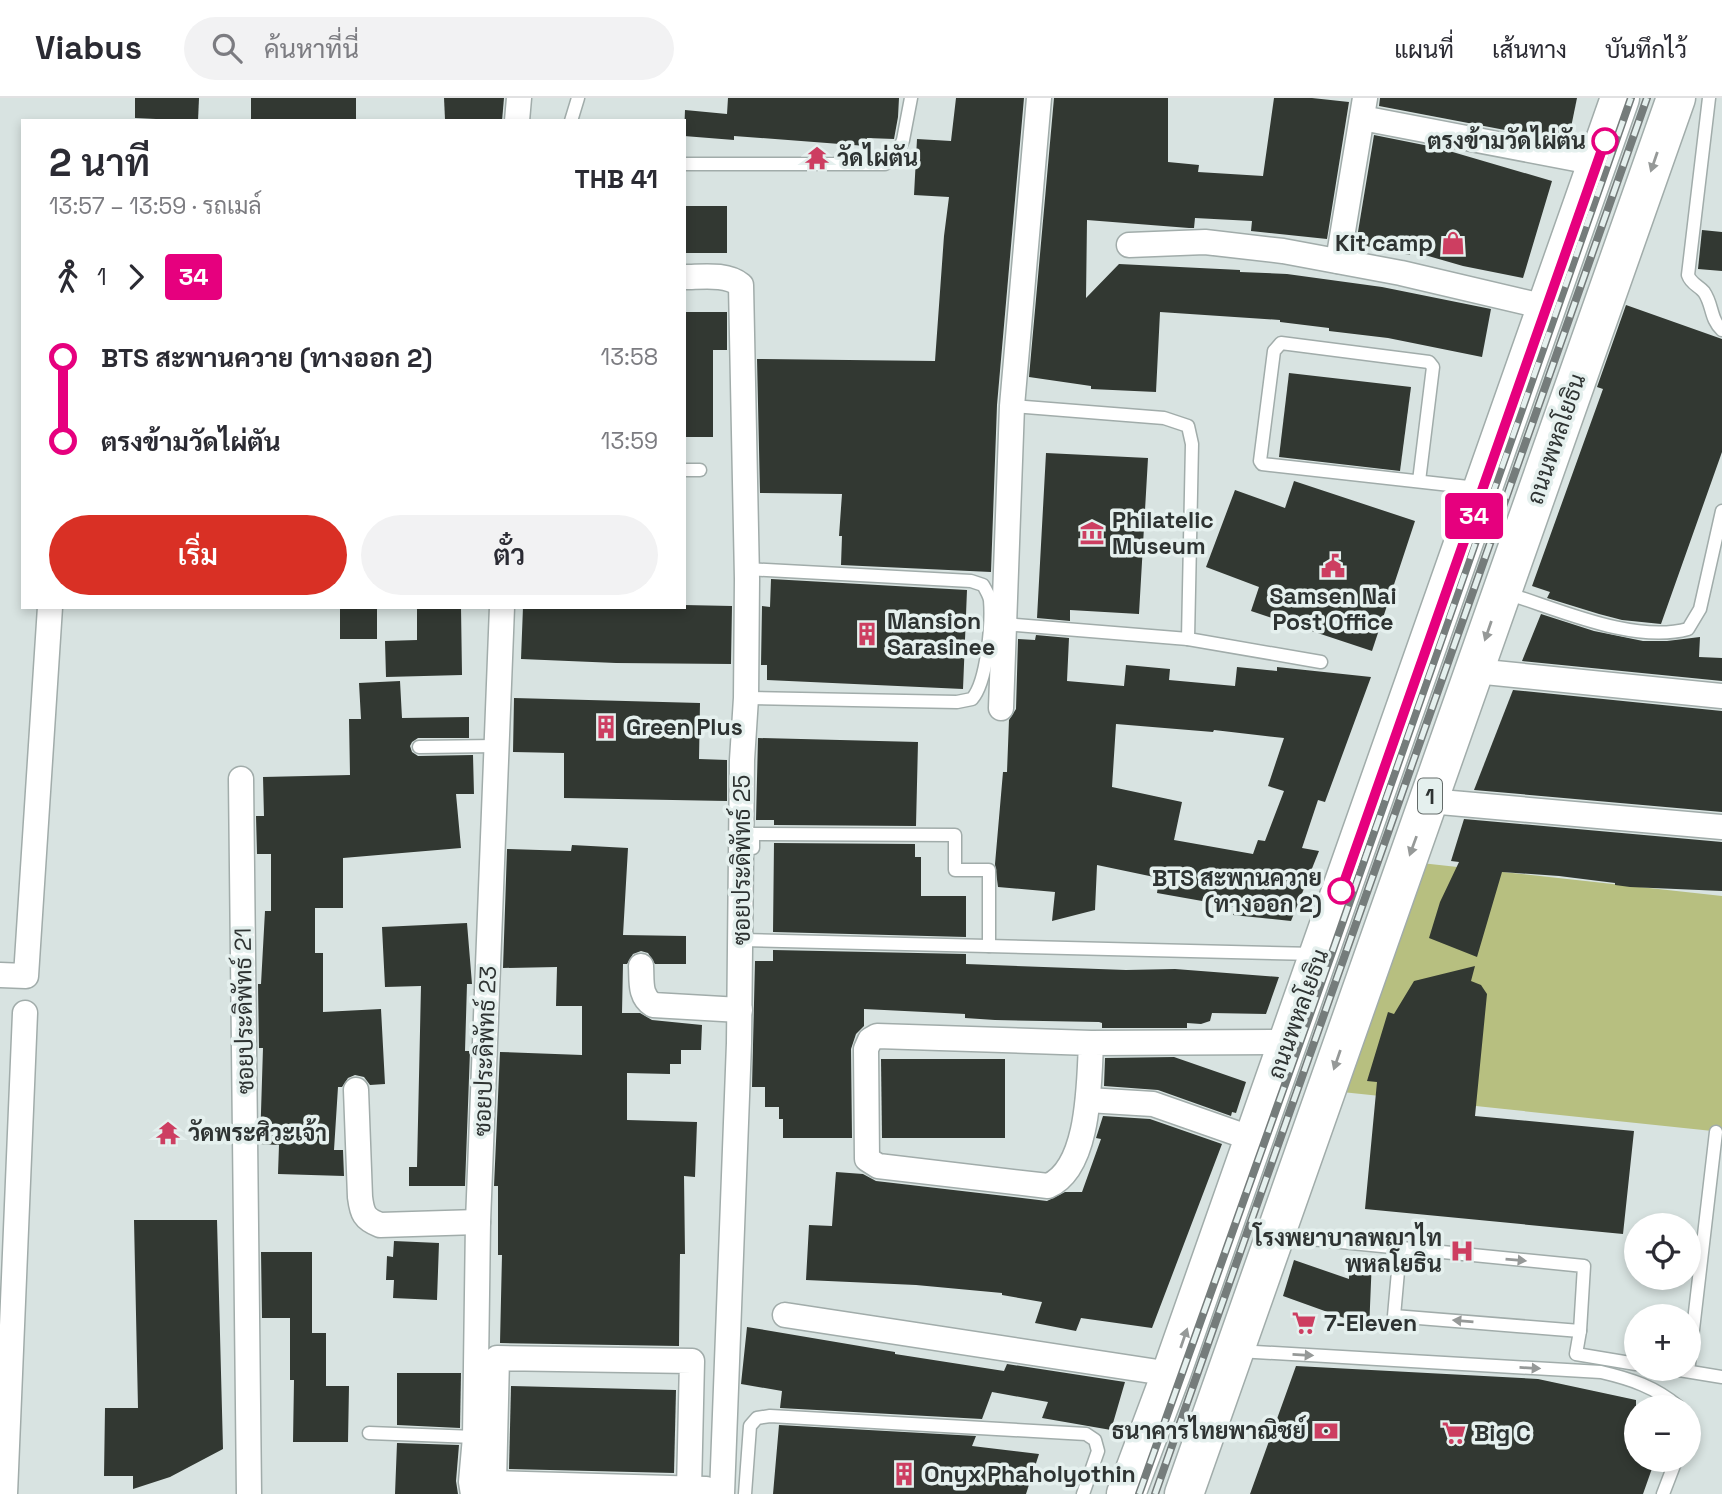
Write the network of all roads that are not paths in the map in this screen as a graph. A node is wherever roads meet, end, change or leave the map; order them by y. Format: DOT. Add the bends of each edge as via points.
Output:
graph roads {
  1 [pos="519,98"];
  2 [pos="578,98"];
  3 [pos="911,98"];
  4 [pos="1039,98"];
  5 [pos="1620,98"];
  6 [pos="1676,98"];
  7 [pos="1709,98"];
  8 [pos="1363,108"];
  9 [pos="517,119"];
  10 [pos="572,119"];
  11 [pos="686,163"];
  12 [pos="1597,163"];
  13 [pos="1129,245"];
  14 [pos="1338,261"];
  15 [pos="686,277"];
  16 [pos="1546,307"];
  17 [pos="1722,330"];
  18 [pos="1012,406"];
  19 [pos="686,470"];
  20 [pos="701,470"];
  21 [pos="1419,481"];
  22 [pos="1484,488"];
  23 [pos="1722,511"];
  24 [pos="747,569"];
  25 [pos="1502,592"];
  26 [pos="50,609"];
  27 [pos="502,609"];
  28 [pos="1004,624"];
  29 [pos="1188,639"];
  30 [pos="1321,662"];
  31 [pos="1475,671"];
  32 [pos="1722,696"];
  33 [pos="746,698"];
  34 [pos="1001,708"];
  35 [pos="497,746"];
  36 [pos="419,747"];
  37 [pos="242,779"];
  38 [pos="1429,801"];
  39 [pos="1722,827"];
  40 [pos="747,940"];
  41 [pos="989,946"];
  42 [pos="1319,954"];
  43 [pos="641,966"];
  44 [pos="0,975"];
  45 [pos="740,1010"];
  46 [pos="25,1013"];
  47 [pos="1287,1042"];
  48 [pos="1091,1043"];
  49 [pos="356,1090"];
  50 [pos="1088,1100"];
  51 [pos="1716,1132"];
  52 [pos="1253,1139"];
  53 [pos="478,1222"];
  54 [pos="1276,1235"];
  55 [pos="1400,1249"];
  56 [pos="1696,1304"];
  57 [pos="785,1315"];
  58 [pos="1580,1331"];
  59 [pos="1234,1351"];
  60 [pos="1624,1362"];
  61 [pos="1701,1371"];
  62 [pos="1171,1374"];
  63 [pos="1722,1377"];
  64 [pos="1665,1395"];
  65 [pos="369,1433"];
  66 [pos="475,1437"];
  67 [pos="1671,1472"];
  68 [pos="690,1489"];
  69 [pos="487,1490"];
  70 [pos="729,1493"];
  71 [pos="5,1494"];
  72 [pos="249,1494"];
  73 [pos="1083,1494"];
  74 [pos="1126,1494"];
  75 [pos="1184,1494"];
  76 [pos="1663,1494"];
  1 -- 9 [label="street"];
  2 -- 10 [label="lane"];
  3 -- 11 [label="lane" via="896,158 885,164"];
  4 -- 18 [label="street"];
  5 -- 12 [label="main road, ถนนพหลโยธิน"];
  6 -- 25 [label="main road, ถนนพหลโยธิน / 1, one-way"];
  7 -- 17 [label="lane" via="1688,275 1704,293"];
  8 -- 12 [label="street"];
  8 -- 14 [label="street"];
  12 -- 16 [label="main road, ถนนพหลโยธิน"];
  13 -- 14 [label="street" via="1205,242"];
  14 -- 16 [label="street"];
  15 -- 24 [label="street, ซอยประดิพัทธ์ 25" via="724,277 741,285"];
  16 -- 22 [label="main road, ถนนพหลโยธิน"];
  18 -- 28 [label="street"];
  18 -- 29 [label="lane" via="1164,418 1188,426 1192,444"];
  19 -- 20 [label="lane"];
  21 -- 21 [label="lane" via="1433,367 1429,362 1277,346 1262,464"];
  21 -- 22 [label="lane"];
  22 -- 42 [label="main road, ถนนพหลโยธิน"];
  23 -- 25 [label="lane" via="1700,609 1688,629 1644,632"];
  24 -- 33 [label="street, ซอยประดิพัทธ์ 25"];
  24 -- 33 [label="lane" via="971,581 983,585 990,598 985,668 972,699"];
  25 -- 31 [label="main road, ถนนพหลโยธิน / 1, one-way"];
  26 -- 44 [label="street" via="26,976"];
  27 -- 35 [label="street, ซอยประดิพัทธ์ 23"];
  28 -- 29 [label="lane"];
  28 -- 34 [label="street"];
  29 -- 30 [label="lane"];
  31 -- 32 [label="street"];
  31 -- 38 [label="main road, ถนนพหลโยธิน / 1"];
  33 -- 40 [label="street, ซอยประดิพัทธ์ 25"];
  35 -- 36 [label="lane"];
  35 -- 53 [label="street, ซอยประดิพัทธ์ 23"];
  37 -- 72 [label="street, ซอยประดิพัทธ์ 21"];
  38 -- 39 [label="street"];
  38 -- 54 [label="main road, ถนนพหลโยธิน / 1, one-way"];
  40 -- 41 [label="lane"];
  40 -- 41 [label="lane" via="753,834 955,835 955,870 989,870"];
  40 -- 45 [label="street, ซอยประดิพัทธ์ 25"];
  41 -- 42 [label="lane"];
  42 -- 47 [label="main road, ถนนพหลโยธิน"];
  43 -- 45 [label="street" via="643,995 653,1005"];
  45 -- 70 [label="street, ซอยประดิพัทธ์ 25"];
  46 -- 71 [label="street"];
  47 -- 48 [label="street"];
  47 -- 52 [label="main road, ถนนพหลโยธิน"];
  48 -- 50 [label="street"];
  48 -- 50 [label="street" via="870,1040 866,1049 867,1159 878,1166 1048,1186 1067,1172"];
  49 -- 53 [label="street" via="360,1198 369,1221 380,1225"];
  50 -- 52 [label="street" via="1153,1104"];
  51 -- 56 [label="lane"];
  62 -- 52 [label="main road, ถนนพหลโยธิน, one-way"];
  53 -- 66 [label="street, ซอยประดิพัทธ์ 23"];
  54 -- 55 [label="lane"];
  54 -- 59 [label="main road, ถนนพหลโยธิน / 1"];
  55 -- 58 [label="lane, one-way" via="1584,1266"];
  58 -- 55 [label="lane, one-way" via="1394,1315"];
  57 -- 62 [label="street"];
  58 -- 60 [label="lane" via="1576,1354"];
  59 -- 64 [label="lane, one-way" via="1601,1372 1637,1381"];
  59 -- 75 [label="main road, ถนนพหลโยธิน / 1"];
  61 -- 63 [label="lane"];
  62 -- 74 [label="main road, ถนนพหลโยธิน"];
  65 -- 66 [label="lane"];
  66 -- 69 [label="street, ซอยประดิพัทธ์ 23" via="471,1482"];
  67 -- 76 [label="lane"];
  68 -- 69 [label="street"];
  68 -- 69 [label="street" via="692,1361 498,1358"];
  68 -- 70 [label="street"];
  70 -- 73 [label="lane" via="750,1426 757,1418 770,1416 1086,1434 1095,1440 1098,1451"];
}
